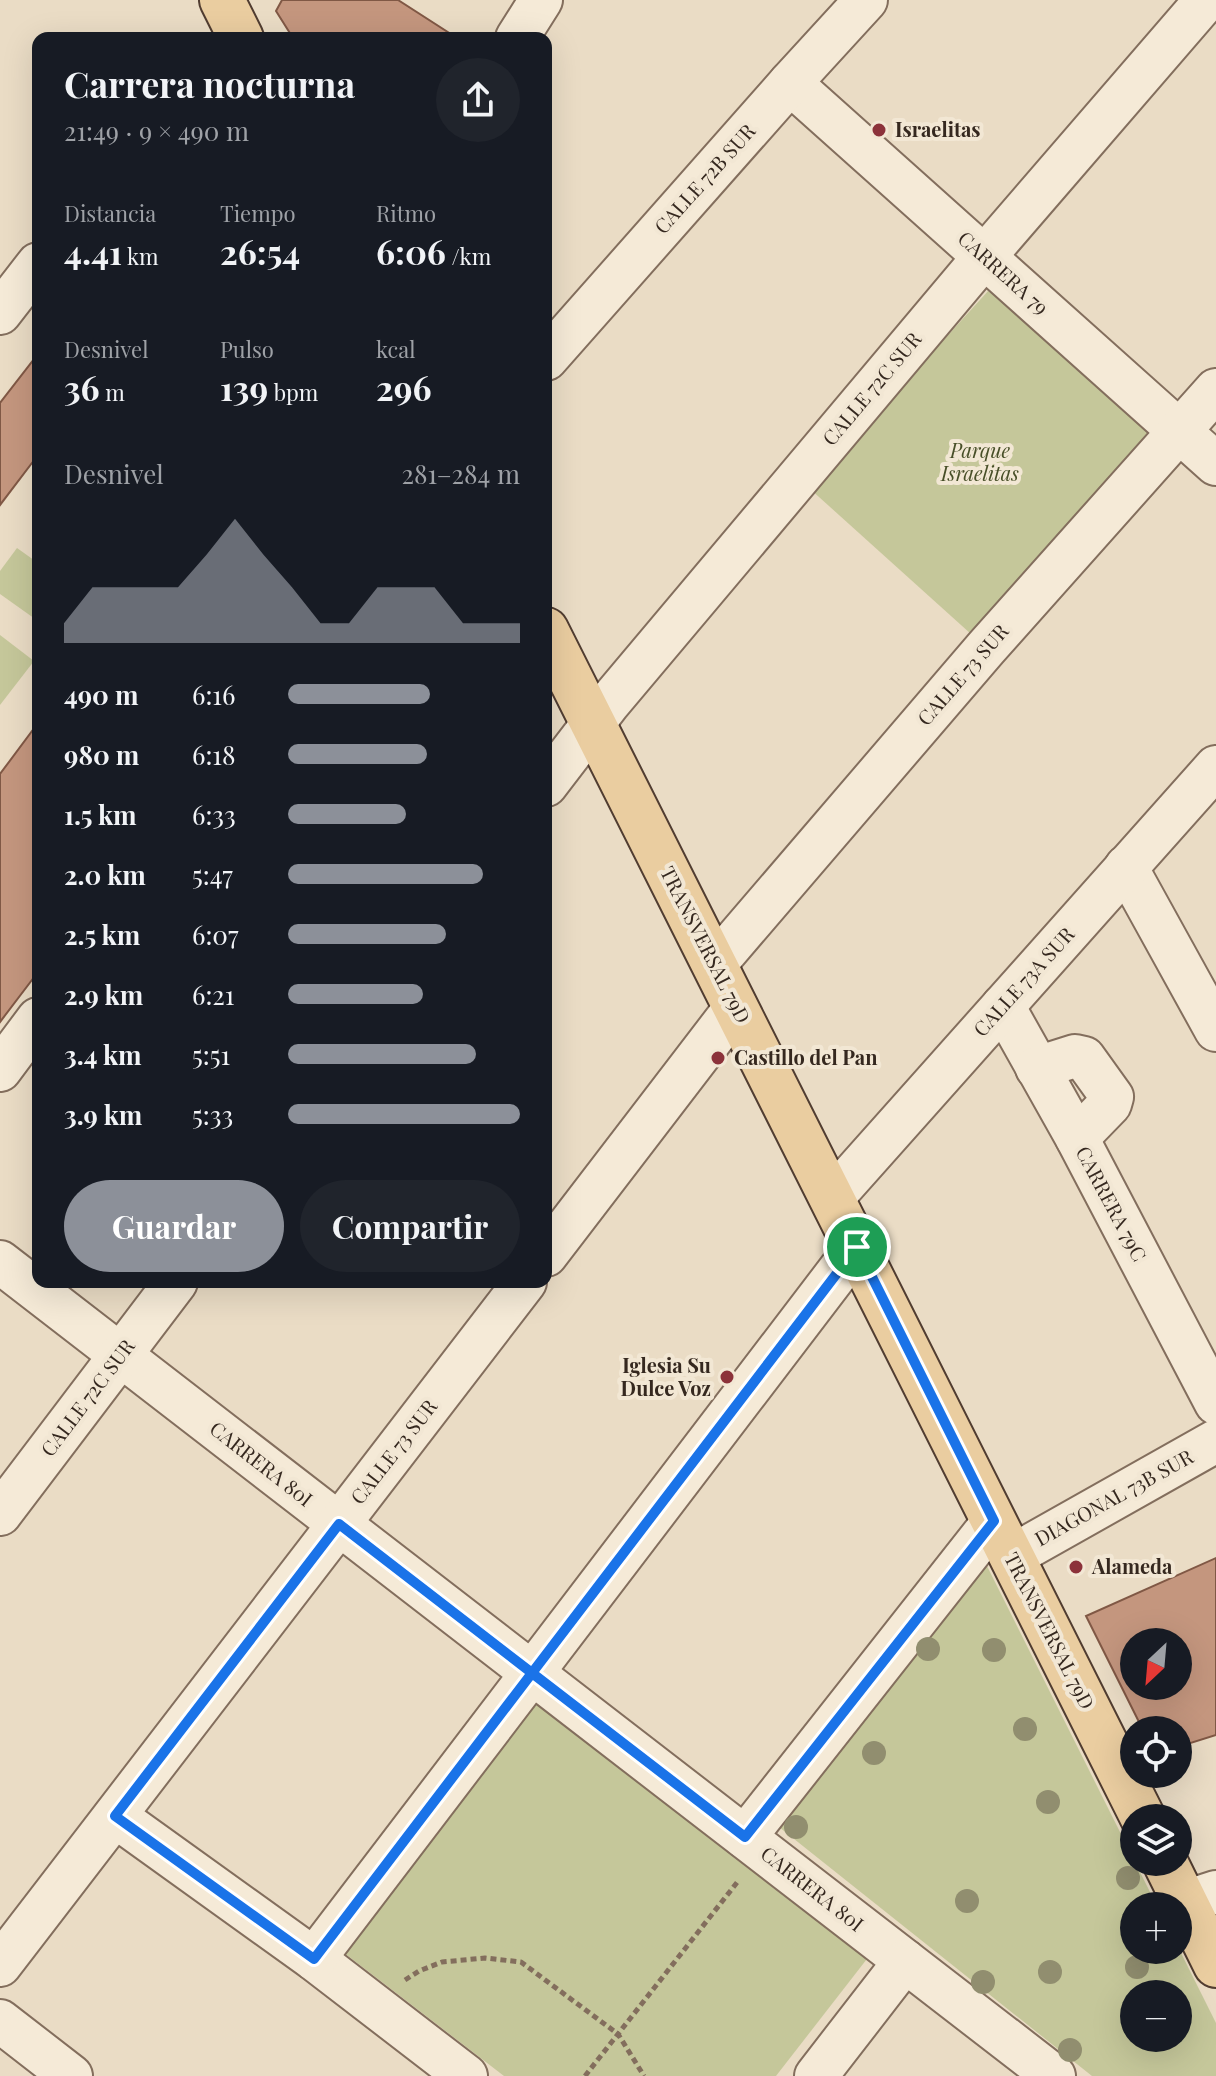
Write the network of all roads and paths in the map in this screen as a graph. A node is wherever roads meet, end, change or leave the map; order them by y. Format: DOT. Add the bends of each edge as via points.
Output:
graph roads {
  1 [pos="541,0"];
  2 [pos="866,0"];
  3 [pos="1206,0"];
  4 [pos="521,32"];
  5 [pos="790,83"];
  6 [pos="984,257"];
  7 [pos="32,272"];
  8 [pos="0,313"];
  9 [pos="552,352"];
  10 [pos="1216,390"];
  11 [pos="1179,431"];
  12 [pos="1216,464"];
  13 [pos="552,642"];
  14 [pos="594,722"];
  15 [pos="1216,767"];
  16 [pos="552,777"];
  17 [pos="1126,867"];
  18 [pos="715,964"];
  19 [pos="1003,1006"];
  20 [pos="736,1007"];
  21 [pos="32,1027"];
  22 [pos="1216,1030"];
  23 [pos="0,1070"];
  24 [pos="832,1198"];
  25 [pos="552,1247"];
  26 [pos="857,1247"];
  27 [pos="0,1262"];
  28 [pos="32,1287"];
  29 [pos="33,1288"];
  30 [pos="172,1288"];
  31 [pos="520,1288"];
  32 [pos="121,1356"];
  33 [pos="1216,1403"];
  34 [pos="1216,1441"];
  35 [pos="0,1514"];
  36 [pos="339,1524"];
  37 [pos="1003,1538"];
  38 [pos="532,1673"];
  39 [pos="1136,1804"];
  40 [pos="115,1816"];
  41 [pos="753,1844"];
  42 [pos="1179,1876"];
  43 [pos="1200,1897"];
  44 [pos="314,1959"];
  45 [pos="905,1961"];
  46 [pos="0,1965"];
  47 [pos="1216,1965"];
  48 [pos="370,2002"];
  49 [pos="0,2021"];
  50 [pos="618,2034"];
  51 [pos="71,2076"];
  52 [pos="466,2076"];
  53 [pos="585,2076"];
  54 [pos="644,2076"];
  55 [pos="816,2076"];
  56 [pos="1054,2076"];
  1 -- 4 [label="street"];
  2 -- 5 [label="street, CALLE 72B SUR"];
  3 -- 6 [label="street, CALLE 72C SUR"];
  5 -- 6 [label="street, CARRERA 79"];
  5 -- 9 [label="street, CALLE 72B SUR"];
  6 -- 11 [label="street, CARRERA 79"];
  6 -- 14 [label="street, CALLE 72C SUR"];
  7 -- 8 [label="street"];
  10 -- 11 [label="street, CALLE 73 SUR"];
  11 -- 12 [label="street, CARRERA 79"];
  11 -- 18 [label="street, CALLE 73 SUR"];
  13 -- 14 [label="main road, TRANSVERSAL 79D"];
  14 -- 16 [label="street, CALLE 72C SUR"];
  14 -- 18 [label="main road, TRANSVERSAL 79D"];
  15 -- 17 [label="street, CALLE 73A SUR"];
  17 -- 19 [label="street, CALLE 73A SUR"];
  17 -- 22 [label="street"];
  18 -- 20 [label="main road, TRANSVERSAL 79D"];
  19 -- 24 [label="street, CALLE 73A SUR"];
  19 -- 33 [label="street, CARRERA 79C"];
  20 -- 24 [label="main road, TRANSVERSAL 79D"];
  20 -- 25 [label="street"];
  21 -- 23 [label="street"];
  24 -- 26 [label="main road, TRANSVERSAL 79D"];
  26 -- 37 [label="main road, TRANSVERSAL 79D"];
  26 -- 38 [label="street"];
  27 -- 28 [label="street, CARRERA 80I"];
  29 -- 32 [label="street, CARRERA 80I"];
  30 -- 32 [label="street, CALLE 72C SUR"];
  31 -- 36 [label="street, CALLE 73 SUR"];
  32 -- 35 [label="street, CALLE 72C SUR"];
  32 -- 36 [label="street, CARRERA 80I"];
  34 -- 37 [label="street, DIAGONAL 73B SUR"];
  36 -- 38 [label="street, CARRERA 80I"];
  36 -- 40 [label="street, CALLE 73 SUR"];
  37 -- 39 [label="main road, TRANSVERSAL 79D"];
  37 -- 41 [label="street, DIAGONAL 73B SUR"];
  38 -- 41 [label="street, CARRERA 80I"];
  38 -- 44 [label="street"];
  40 -- 44 [label="street"];
  40 -- 46 [label="street, CALLE 73 SUR"];
  41 -- 45 [label="street, CARRERA 80I"];
  41 -- 50 [label="path"];
  42 -- 43 [label="main road"];
  43 -- 47 [label="main road"];
  44 -- 48 [label="street"];
  45 -- 55 [label="street"];
  45 -- 56 [label="street, CARRERA 80I"];
  48 -- 50 [label="path" via="442,1962 521,1962"];
  48 -- 52 [label="street"];
  49 -- 51 [label="street"];
  50 -- 53 [label="path"];
  50 -- 54 [label="path"];
}
